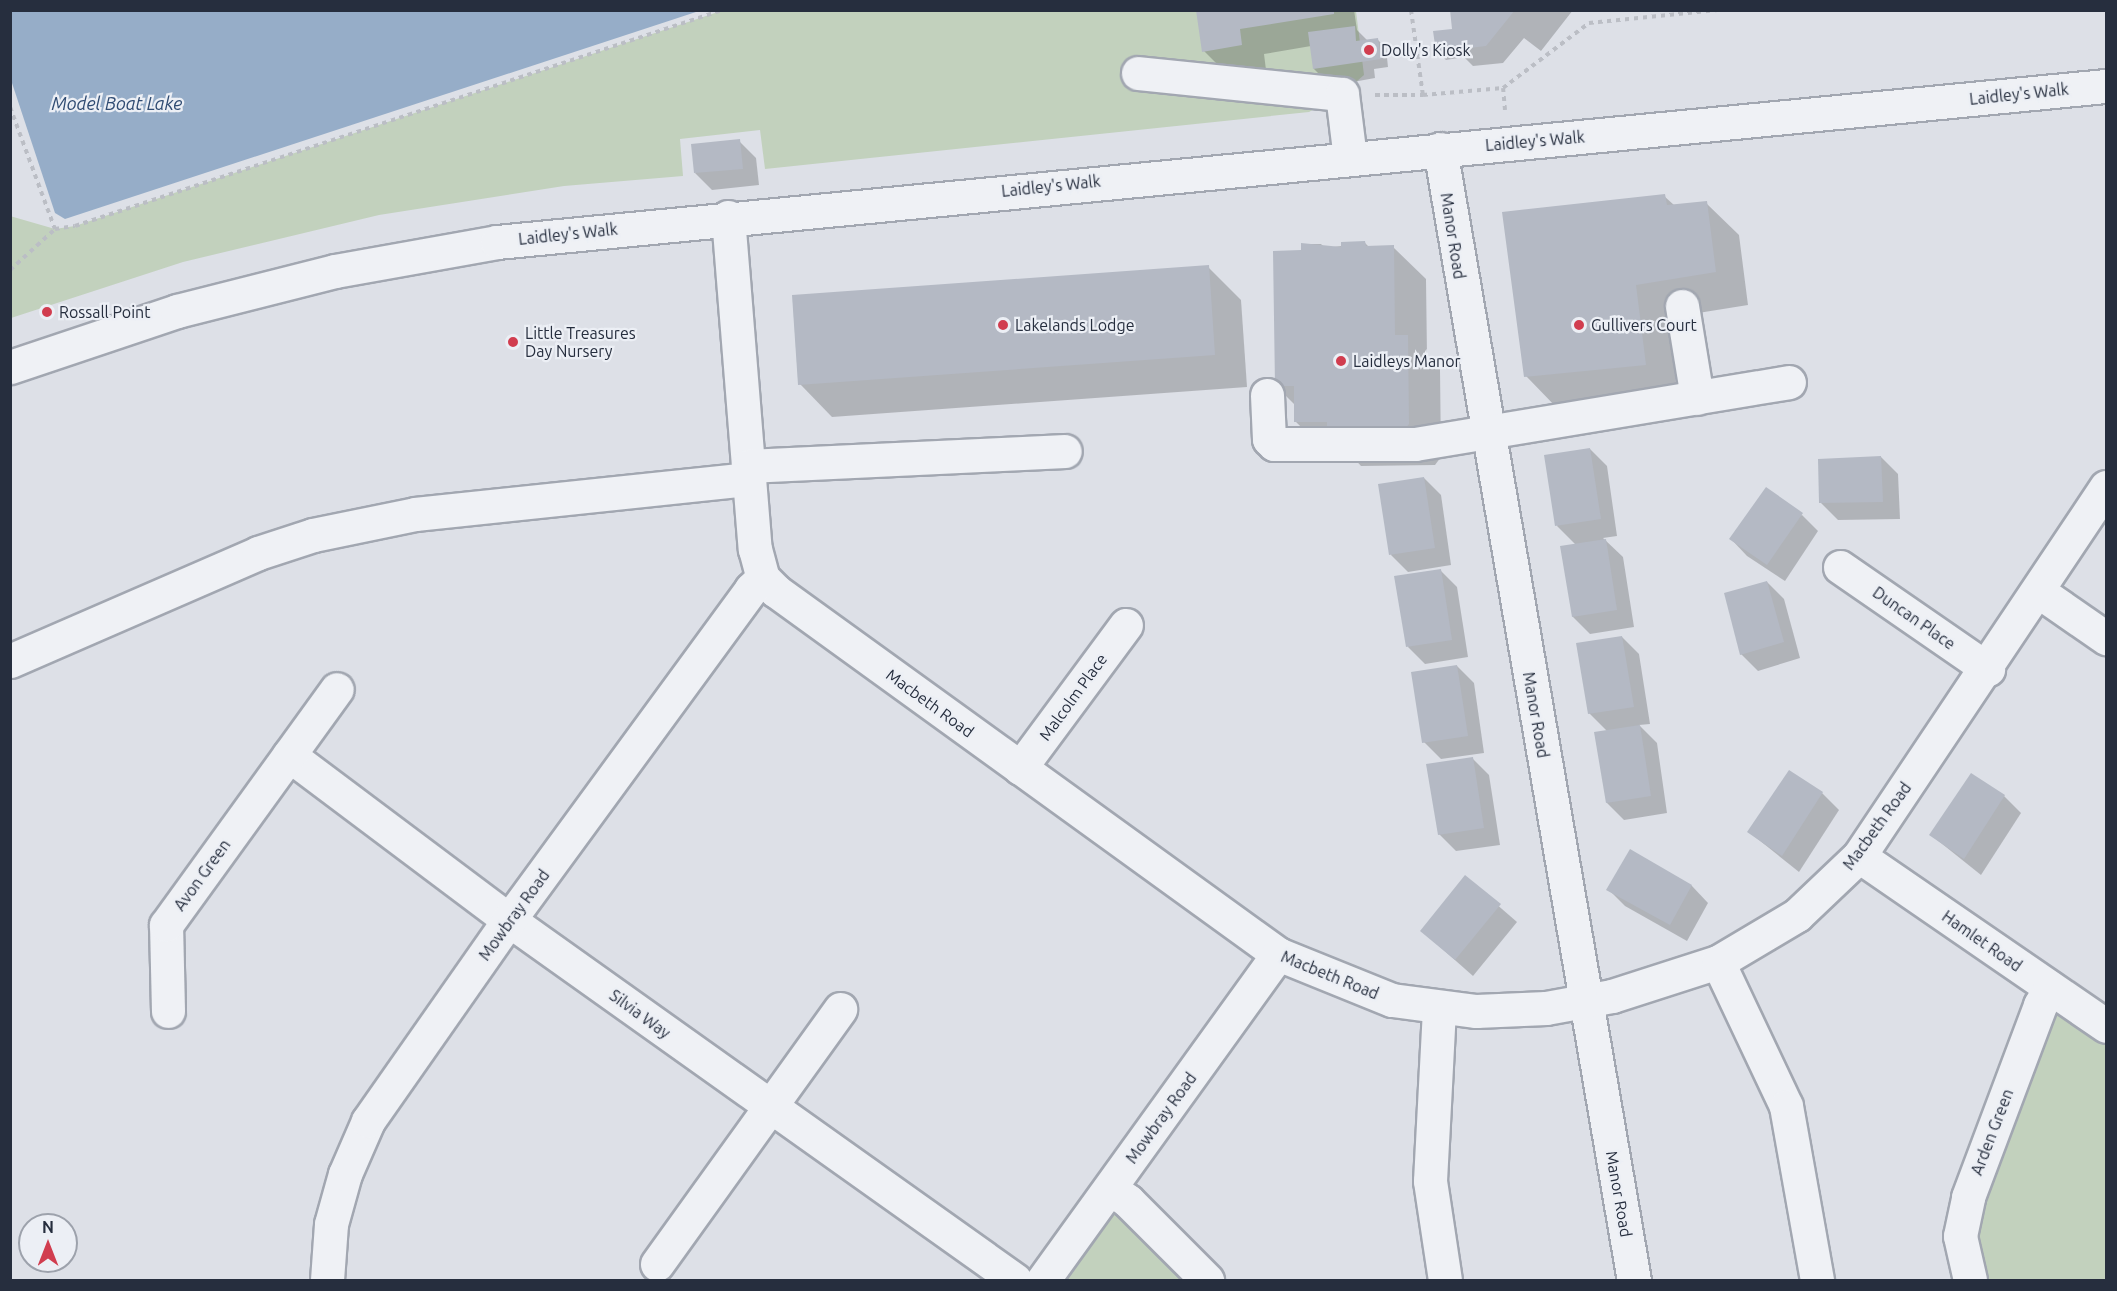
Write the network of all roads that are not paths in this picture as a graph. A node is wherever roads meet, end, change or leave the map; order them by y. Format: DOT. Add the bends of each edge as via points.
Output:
graph roads {
  1 [pos="1138,73"];
  2 [pos="2106,86"];
  3 [pos="1440,149"];
  4 [pos="1350,158"];
  5 [pos="728,217"];
  6 [pos="1682,306"];
  7 [pos="10,367"];
  8 [pos="1789,382"];
  9 [pos="1267,395"];
  10 [pos="1697,398"];
  11 [pos="1488,434"];
  12 [pos="1065,451"];
  13 [pos="748,473"];
  14 [pos="2106,488"];
  15 [pos="1840,567"];
  16 [pos="763,578"];
  17 [pos="2038,591"];
  18 [pos="1126,625"];
  19 [pos="2106,638"];
  20 [pos="10,661"];
  21 [pos="1988,669"];
  22 [pos="337,689"];
  23 [pos="289,756"];
  24 [pos="1020,768"];
  25 [pos="1859,856"];
  26 [pos="509,920"];
  27 [pos="1278,954"];
  28 [pos="1718,962"];
  29 [pos="2050,988"];
  30 [pos="1585,1002"];
  31 [pos="840,1009"];
  32 [pos="1439,1009"];
  33 [pos="168,1011"];
  34 [pos="2106,1026"];
  35 [pos="771,1107"];
  36 [pos="1111,1189"];
  37 [pos="657,1264"];
  38 [pos="327,1281"];
  39 [pos="1015,1281"];
  40 [pos="1043,1281"];
  41 [pos="1206,1281"];
  42 [pos="1444,1281"];
  43 [pos="1634,1281"];
  44 [pos="1817,1281"];
  45 [pos="1970,1281"];
  1 -- 4 [label="street" via="1342,94"];
  2 -- 3 [label="street, Laidley's Walk"];
  3 -- 4 [label="street, Laidley's Walk"];
  3 -- 11 [label="street, Manor Road"];
  4 -- 5 [label="street, Laidley's Walk"];
  5 -- 7 [label="street, Laidley's Walk" via="497,242 335,271 177,311"];
  5 -- 13 [label="street"];
  6 -- 10 [label="street"];
  8 -- 10 [label="street"];
  9 -- 11 [label="street" via="1269,439 1281,446 1415,444"];
  10 -- 11 [label="street"];
  11 -- 30 [label="street, Manor Road"];
  12 -- 13 [label="street"];
  13 -- 16 [label="street" via="754,549"];
  13 -- 20 [label="street" via="415,514 313,535 258,553"];
  14 -- 17 [label="street, Macbeth Road"];
  15 -- 21 [label="street, Duncan Place"];
  16 -- 24 [label="street, Macbeth Road"];
  16 -- 26 [label="street, Mowbray Road" via="751,589"];
  17 -- 19 [label="street"];
  17 -- 21 [label="street, Macbeth Road"];
  18 -- 24 [label="street, Malcolm Place"];
  21 -- 25 [label="street, Macbeth Road"];
  22 -- 23 [label="street, Avon Green"];
  23 -- 26 [label="street"];
  23 -- 33 [label="street, Avon Green" via="166,925"];
  24 -- 27 [label="street, Macbeth Road"];
  25 -- 28 [label="street, Macbeth Road" via="1797,915"];
  25 -- 29 [label="street, Hamlet Road"];
  26 -- 35 [label="street, Silvia Way"];
  26 -- 38 [label="street, Mowbray Road" via="368,1121 345,1174 331,1224"];
  27 -- 32 [label="street, Macbeth Road" via="1353,987"];
  27 -- 36 [label="street, Mowbray Road"];
  28 -- 30 [label="street, Macbeth Road" via="1654,986"];
  28 -- 44 [label="street" via="1786,1106"];
  29 -- 34 [label="street, Hamlet Road"];
  29 -- 45 [label="street, Arden Green" via="2040,1005 1968,1197 1960,1236"];
  30 -- 32 [label="street, Macbeth Road" via="1511,1011"];
  30 -- 43 [label="street, Manor Road"];
  31 -- 35 [label="street"];
  32 -- 42 [label="street" via="1430,1181"];
  35 -- 37 [label="street"];
  35 -- 39 [label="street, Silvia Way"];
  36 -- 40 [label="street, Mowbray Road"];
  36 -- 41 [label="street" via="1128,1201"];
}
